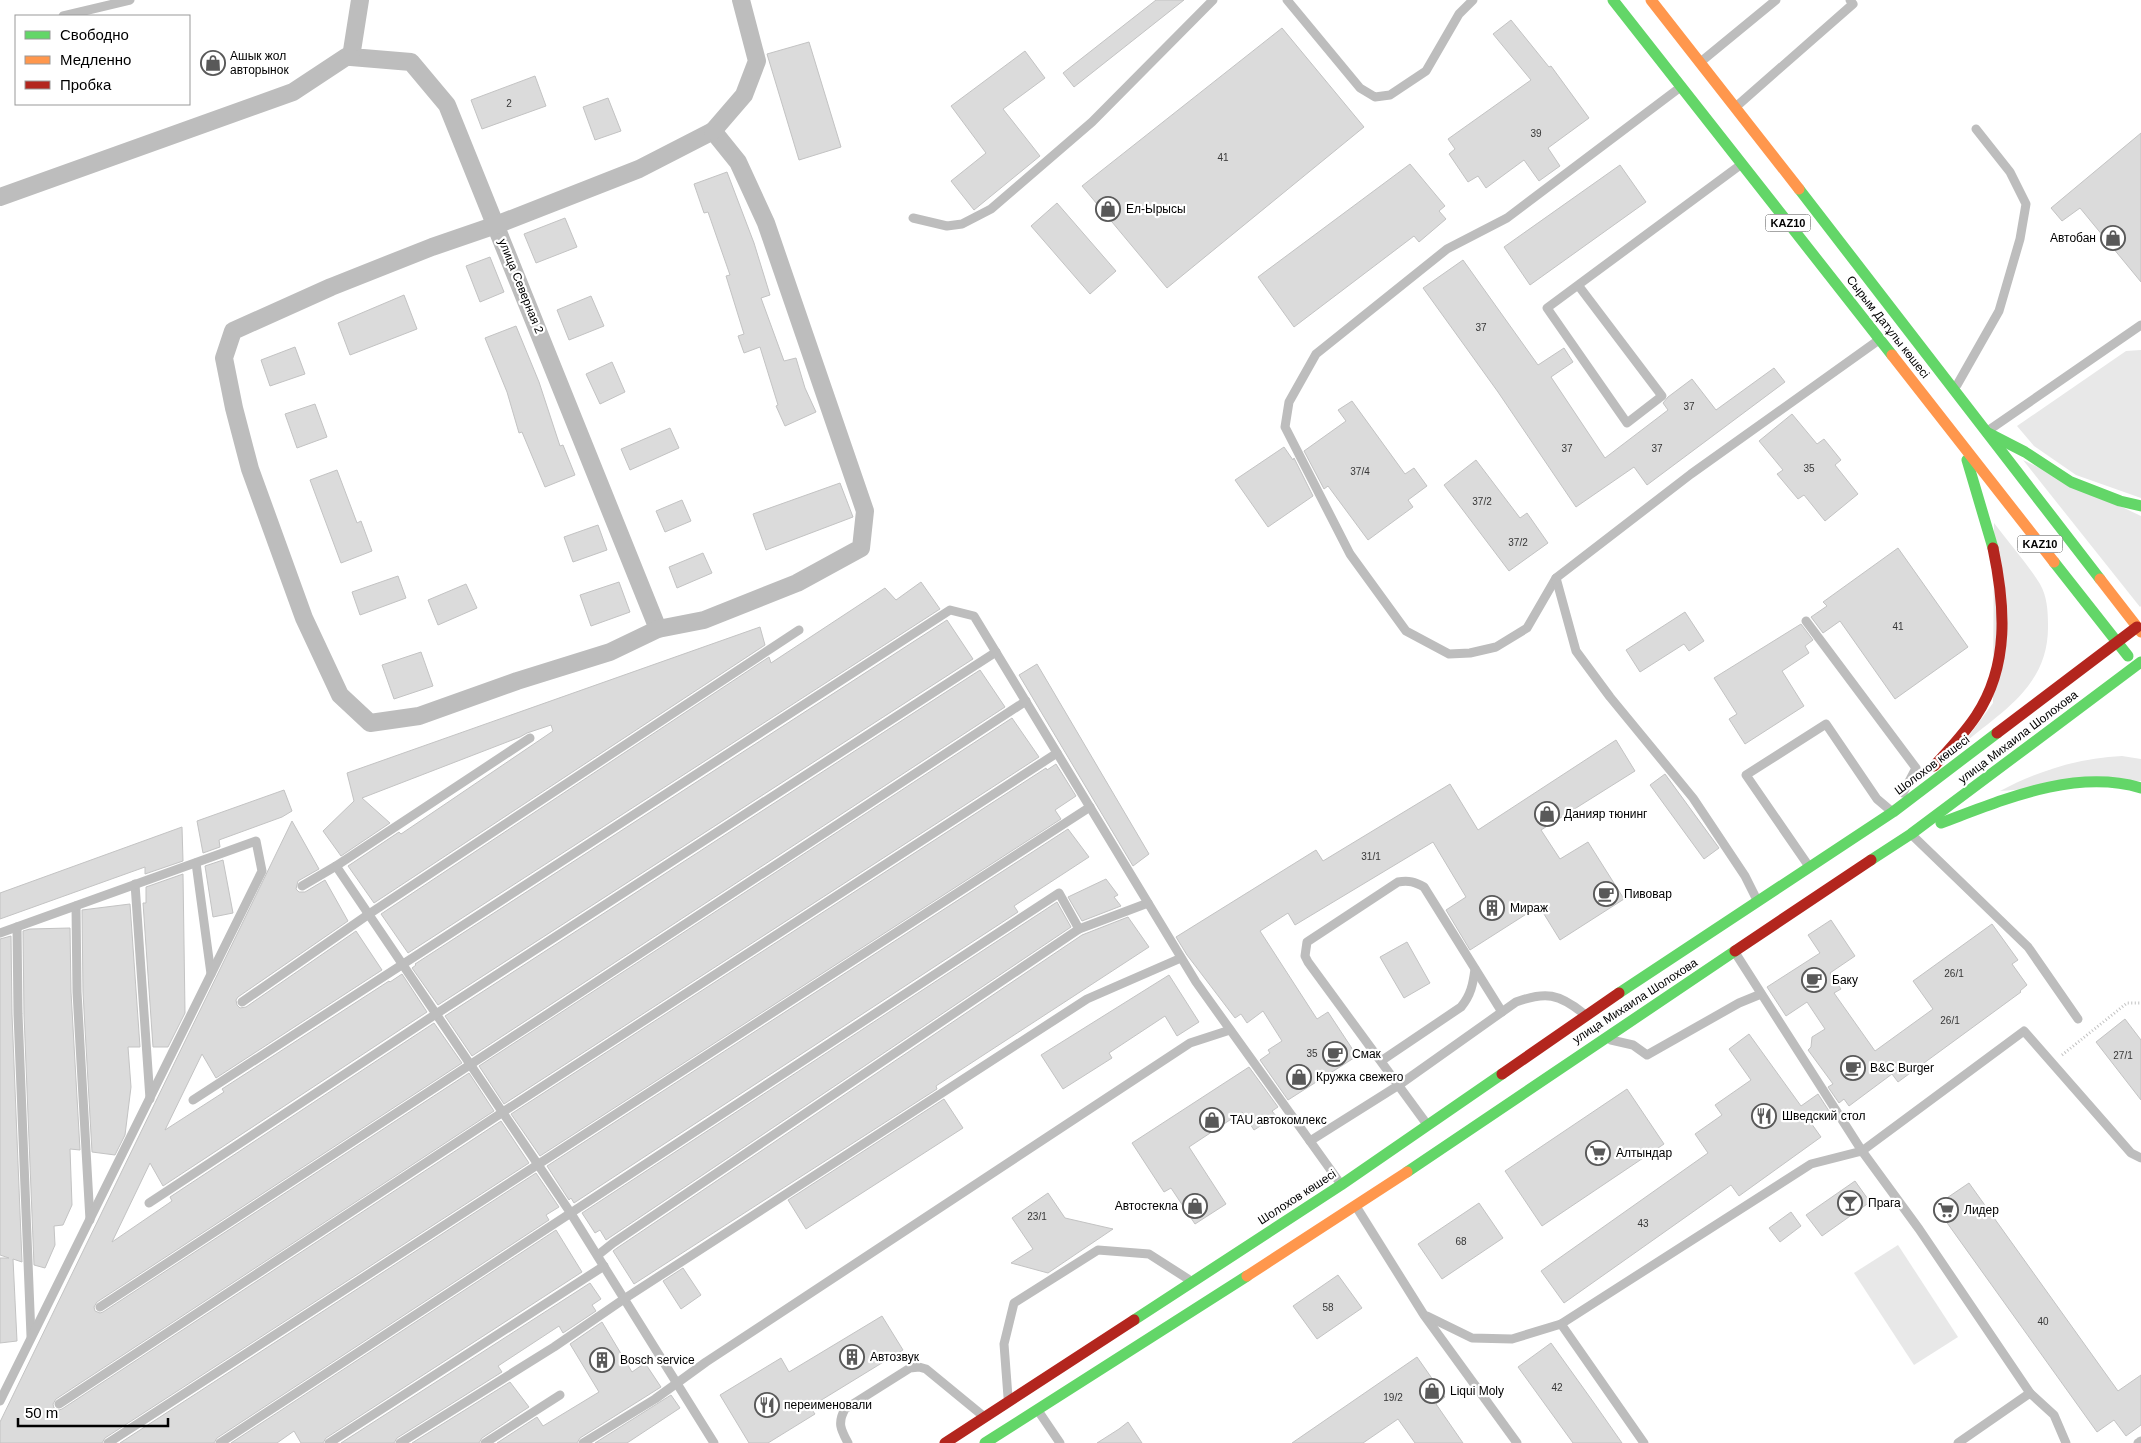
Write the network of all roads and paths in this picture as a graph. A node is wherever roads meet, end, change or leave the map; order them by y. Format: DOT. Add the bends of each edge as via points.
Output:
graph roads {
  1 [pos="130,0"];
  2 [pos="360,0"];
  3 [pos="741,0"];
  4 [pos="1213,0"];
  5 [pos="1287,0"];
  6 [pos="1473,0"];
  7 [pos="1613,0"];
  8 [pos="1651,0"];
  9 [pos="1776,0"];
  10 [pos="1850,0"];
  11 [pos="67,15"];
  12 [pos="351,57"];
  13 [pos="1700,62"];
  14 [pos="1680,87"];
  15 [pos="1736,107"];
  16 [pos="1976,129"];
  17 [pos="713,131"];
  18 [pos="1742,164"];
  19 [pos="0,197"];
  20 [pos="913,218"];
  21 [pos="496,225"];
  22 [pos="1578,285"];
  23 [pos="2141,325"];
  24 [pos="1880,339"];
  25 [pos="1954,390"];
  26 [pos="1986,432"];
  27 [pos="1963,447"];
  28 [pos="2141,506"];
  29 [pos="1556,578"];
  30 [pos="1806,621"];
  31 [pos="2140,628"];
  32 [pos="658,629"];
  33 [pos="799,630"];
  34 [pos="2117,642"];
  35 [pos="996,652"];
  36 [pos="2139,667"];
  37 [pos="1026,701"];
  38 [pos="530,738"];
  39 [pos="1057,753"];
  40 [pos="2141,788"];
  41 [pos="1090,807"];
  42 [pos="1893,812"];
  43 [pos="1911,834"];
  44 [pos="196,863"];
  45 [pos="336,866"];
  46 [pos="1810,868"];
  47 [pos="135,884"];
  48 [pos="302,886"];
  49 [pos="1758,902"];
  50 [pos="1148,903"];
  51 [pos="76,906"];
  52 [pos="369,914"];
  53 [pos="17,927"];
  54 [pos="1079,929"];
  55 [pos="0,933"];
  56 [pos="1726,940"];
  57 [pos="1181,958"];
  58 [pos="402,964"];
  59 [pos="1660,967"];
  60 [pos="1475,969"];
  61 [pos="211,975"];
  62 [pos="1761,994"];
  63 [pos="242,1002"];
  64 [pos="2141,1004"];
  65 [pos="1502,1012"];
  66 [pos="436,1014"];
  67 [pos="1586,1015"];
  68 [pos="2078,1019"];
  69 [pos="1230,1030"];
  70 [pos="1604,1038"];
  71 [pos="1381,1061"];
  72 [pos="2052,1063"];
  73 [pos="470,1064"];
  74 [pos="1551,1073"];
  75 [pos="1399,1085"];
  76 [pos="150,1099"];
  77 [pos="193,1100"];
  78 [pos="503,1112"];
  79 [pos="1427,1125"];
  80 [pos="1310,1142"];
  81 [pos="1862,1151"];
  82 [pos="2141,1158"];
  83 [pos="538,1164"];
  84 [pos="1349,1195"];
  85 [pos="149,1203"];
  86 [pos="570,1212"];
  87 [pos="90,1220"];
  88 [pos="598,1255"];
  89 [pos="604,1266"];
  90 [pos="1192,1282"];
  91 [pos="624,1298"];
  92 [pos="100,1307"];
  93 [pos="1424,1314"];
  94 [pos="1561,1324"];
  95 [pos="31,1339"];
  96 [pos="677,1384"];
  97 [pos="2030,1393"];
  98 [pos="560,1396"];
  99 [pos="0,1401"];
  100 [pos="1009,1401"];
  101 [pos="59,1404"];
  102 [pos="1038,1409"];
  103 [pos="984,1417"];
  104 [pos="108,1443"];
  105 [pos="220,1443"];
  106 [pos="329,1443"];
  107 [pos="400,1443"];
  108 [pos="485,1443"];
  109 [pos="583,1443"];
  110 [pos="714,1443"];
  111 [pos="848,1443"];
  112 [pos="945,1443"];
  113 [pos="985,1443"];
  114 [pos="1060,1443"];
  115 [pos="1517,1443"];
  116 [pos="1644,1443"];
  117 [pos="1958,1443"];
  118 [pos="2066,1443"];
  1 -- 11 [label="lane"];
  2 -- 12 [label="street"];
  3 -- 17 [label="street" via="757,61 744,95"];
  4 -- 20 [label="lane" via="1092,122 991,209 962,224 947,226"];
  5 -- 6 [label="lane" via="1360,88 1375,97 1390,95 1426,71 1460,14"];
  7 -- 14 [label="main road, Сырым Датұлы көшесі / KAZ10"];
  8 -- 13 [label="main road, Сырым Датұлы көшесі / KAZ10"];
  9 -- 13 [label="lane"];
  10 -- 15 [label="lane" via="1853,4"];
  12 -- 19 [label="street" via="346,57 293,92"];
  12 -- 21 [label="street, улица Северная 2" via="411,62 446,105"];
  13 -- 15 [label="main road, Сырым Датұлы көшесі / KAZ10"];
  14 -- 18 [label="main road, Сырым Датұлы көшесі / KAZ10"];
  14 -- 29 [label="lane" via="1507,218 1447,249 1316,354 1289,402 1285,427 1350,554 1406,631 1449,654 1496,647 1527,628"];
  15 -- 25 [label="main road, Сырым Датұлы көшесі / KAZ10"];
  16 -- 25 [label="lane" via="2010,172 2026,204 2020,239 1999,311"];
  17 -- 21 [label="street" via="638,168"];
  17 -- 32 [label="street" via="738,162 766,223 865,511 861,548 797,583 704,620"];
  18 -- 22 [label="lane"];
  18 -- 24 [label="main road, Сырым Датұлы көшесі / KAZ10"];
  21 -- 32 [label="street, улица Северная 2"];
  21 -- 32 [label="street" via="331,287 233,331 224,358 234,408 250,469 304,618 340,695 370,723 419,716 610,652"];
  22 -- 22 [label="lane" via="1547,308 1627,423 1662,396"];
  23 -- 26 [label="lane"];
  24 -- 27 [label="main road, Сырым Датұлы көшесі / KAZ10"];
  24 -- 29 [label="lane" via="1691,474"];
  25 -- 26 [label="main road, Сырым Датұлы көшесі / KAZ10"];
  26 -- 28 [label="main road" via="2025,452 2071,482"];
  26 -- 31 [label="main road, Сырым Датұлы көшесі / KAZ10"];
  27 -- 34 [label="main road, Сырым Датұлы көшесі / KAZ10"];
  27 -- 42 [label="main road" via="2001,585 2003,643 1997,673 1987,698 1968,727"];
  29 -- 49 [label="lane" via="1576,651 1693,798 1745,876"];
  30 -- 42 [label="lane" via="1916,768"];
  31 -- 34 [label="main road"];
  33 -- 52 [label="lane"];
  34 -- 36 [label="main road, Сырым Датұлы көшесі / KAZ10"];
  34 -- 42 [label="main road, Шолохов көшесі"];
  35 -- 37 [label="lane"];
  35 -- 58 [label="lane" via="974,616 950,610"];
  35 -- 66 [label="lane"];
  36 -- 43 [label="main road, улица Михаила Шолохова"];
  37 -- 39 [label="lane"];
  37 -- 73 [label="lane"];
  38 -- 45 [label="lane"];
  39 -- 41 [label="lane"];
  39 -- 78 [label="lane"];
  40 -- 43 [label="main road" via="2118,782 2058,787 1994,803"];
  41 -- 50 [label="lane"];
  41 -- 83 [label="lane"];
  42 -- 46 [label="main road, Шолохов көшесі"];
  42 -- 46 [label="lane" via="1877,799 1826,724 1746,775"];
  43 -- 56 [label="main road"];
  43 -- 68 [label="lane" via="2028,947"];
  44 -- 47 [label="lane"];
  44 -- 61 [label="lane"];
  44 -- 61 [label="lane" via="256,841 262,871"];
  45 -- 48 [label="lane"];
  45 -- 52 [label="lane"];
  46 -- 49 [label="main road, Шолохов көшесі"];
  47 -- 51 [label="lane"];
  47 -- 76 [label="lane"];
  49 -- 56 [label="main road, улица Михаила Шолохова"];
  50 -- 54 [label="lane"];
  50 -- 57 [label="lane"];
  51 -- 53 [label="lane"];
  51 -- 87 [label="lane" via="77,992"];
  52 -- 58 [label="lane"];
  52 -- 63 [label="lane"];
  53 -- 55 [label="lane"];
  53 -- 95 [label="lane"];
  54 -- 86 [label="lane" via="1058,893"];
  54 -- 88 [label="lane"];
  56 -- 59 [label="main road, улица Михаила Шолохова"];
  56 -- 62 [label="lane"];
  56 -- 70 [label="main road, улица Михаила Шолохова"];
  57 -- 69 [label="lane"];
  57 -- 91 [label="lane" via="1087,999"];
  58 -- 66 [label="lane"];
  58 -- 77 [label="lane"];
  59 -- 67 [label="main road, Шолохов көшесі"];
  60 -- 65 [label="lane"];
  60 -- 71 [label="lane" via="1472,989 1462,1007"];
  60 -- 71 [label="lane" via="1424,887 1408,880 1398,882 1306,942 1308,962"];
  61 -- 76 [label="lane"];
  62 -- 70 [label="lane" via="1647,1055 1633,1045"];
  62 -- 81 [label="lane"];
  64 -- 72 [label="path" via="2127,1003"];
  65 -- 67 [label="lane" via="1534,995 1565,999"];
  65 -- 75 [label="lane"];
  66 -- 73 [label="lane"];
  66 -- 85 [label="lane"];
  67 -- 79 [label="main road, Шолохов көшесі"];
  69 -- 80 [label="lane"];
  69 -- 96 [label="lane" via="1190,1043"];
  70 -- 74 [label="main road, улица Михаила Шолохова"];
  71 -- 75 [label="lane"];
  72 -- 81 [label="lane" via="2024,1031"];
  72 -- 82 [label="lane" via="2131,1153"];
  73 -- 78 [label="lane"];
  73 -- 92 [label="lane"];
  74 -- 84 [label="main road, Шолохов көшесі"];
  75 -- 79 [label="lane"];
  75 -- 80 [label="lane"];
  76 -- 87 [label="lane"];
  78 -- 83 [label="lane"];
  78 -- 101 [label="lane"];
  79 -- 84 [label="main road, Шолохов көшесі"];
  80 -- 84 [label="lane"];
  81 -- 94 [label="lane" via="1811,1164"];
  81 -- 97 [label="lane"];
  83 -- 86 [label="lane"];
  83 -- 104 [label="lane"];
  84 -- 90 [label="main road, Шолохов көшесі"];
  84 -- 93 [label="lane"];
  84 -- 102 [label="main road, Шолохов көшесі"];
  86 -- 88 [label="lane"];
  86 -- 105 [label="lane"];
  87 -- 95 [label="lane"];
  88 -- 89 [label="lane"];
  89 -- 91 [label="lane"];
  89 -- 106 [label="lane"];
  90 -- 100 [label="main road, Шолохов көшесі"];
  90 -- 100 [label="lane" via="1149,1254 1098,1250 1014,1303 1004,1344"];
  91 -- 96 [label="lane"];
  91 -- 107 [label="lane" via="554,1348"];
  93 -- 94 [label="lane" via="1472,1338 1512,1339"];
  93 -- 115 [label="lane"];
  94 -- 116 [label="lane"];
  95 -- 99 [label="lane"];
  96 -- 109 [label="lane"];
  96 -- 110 [label="lane"];
  97 -- 117 [label="lane"];
  97 -- 118 [label="lane" via="2054,1415"];
  98 -- 108 [label="lane"];
  100 -- 103 [label="main road, Шолохов көшесі"];
  102 -- 113 [label="main road, Шолохов көшесі"];
  102 -- 114 [label="lane"];
  103 -- 111 [label="lane" via="926,1369 910,1368 845,1409 840,1417 840,1426"];
  103 -- 112 [label="main road, Шолохов көшесі"];
}
